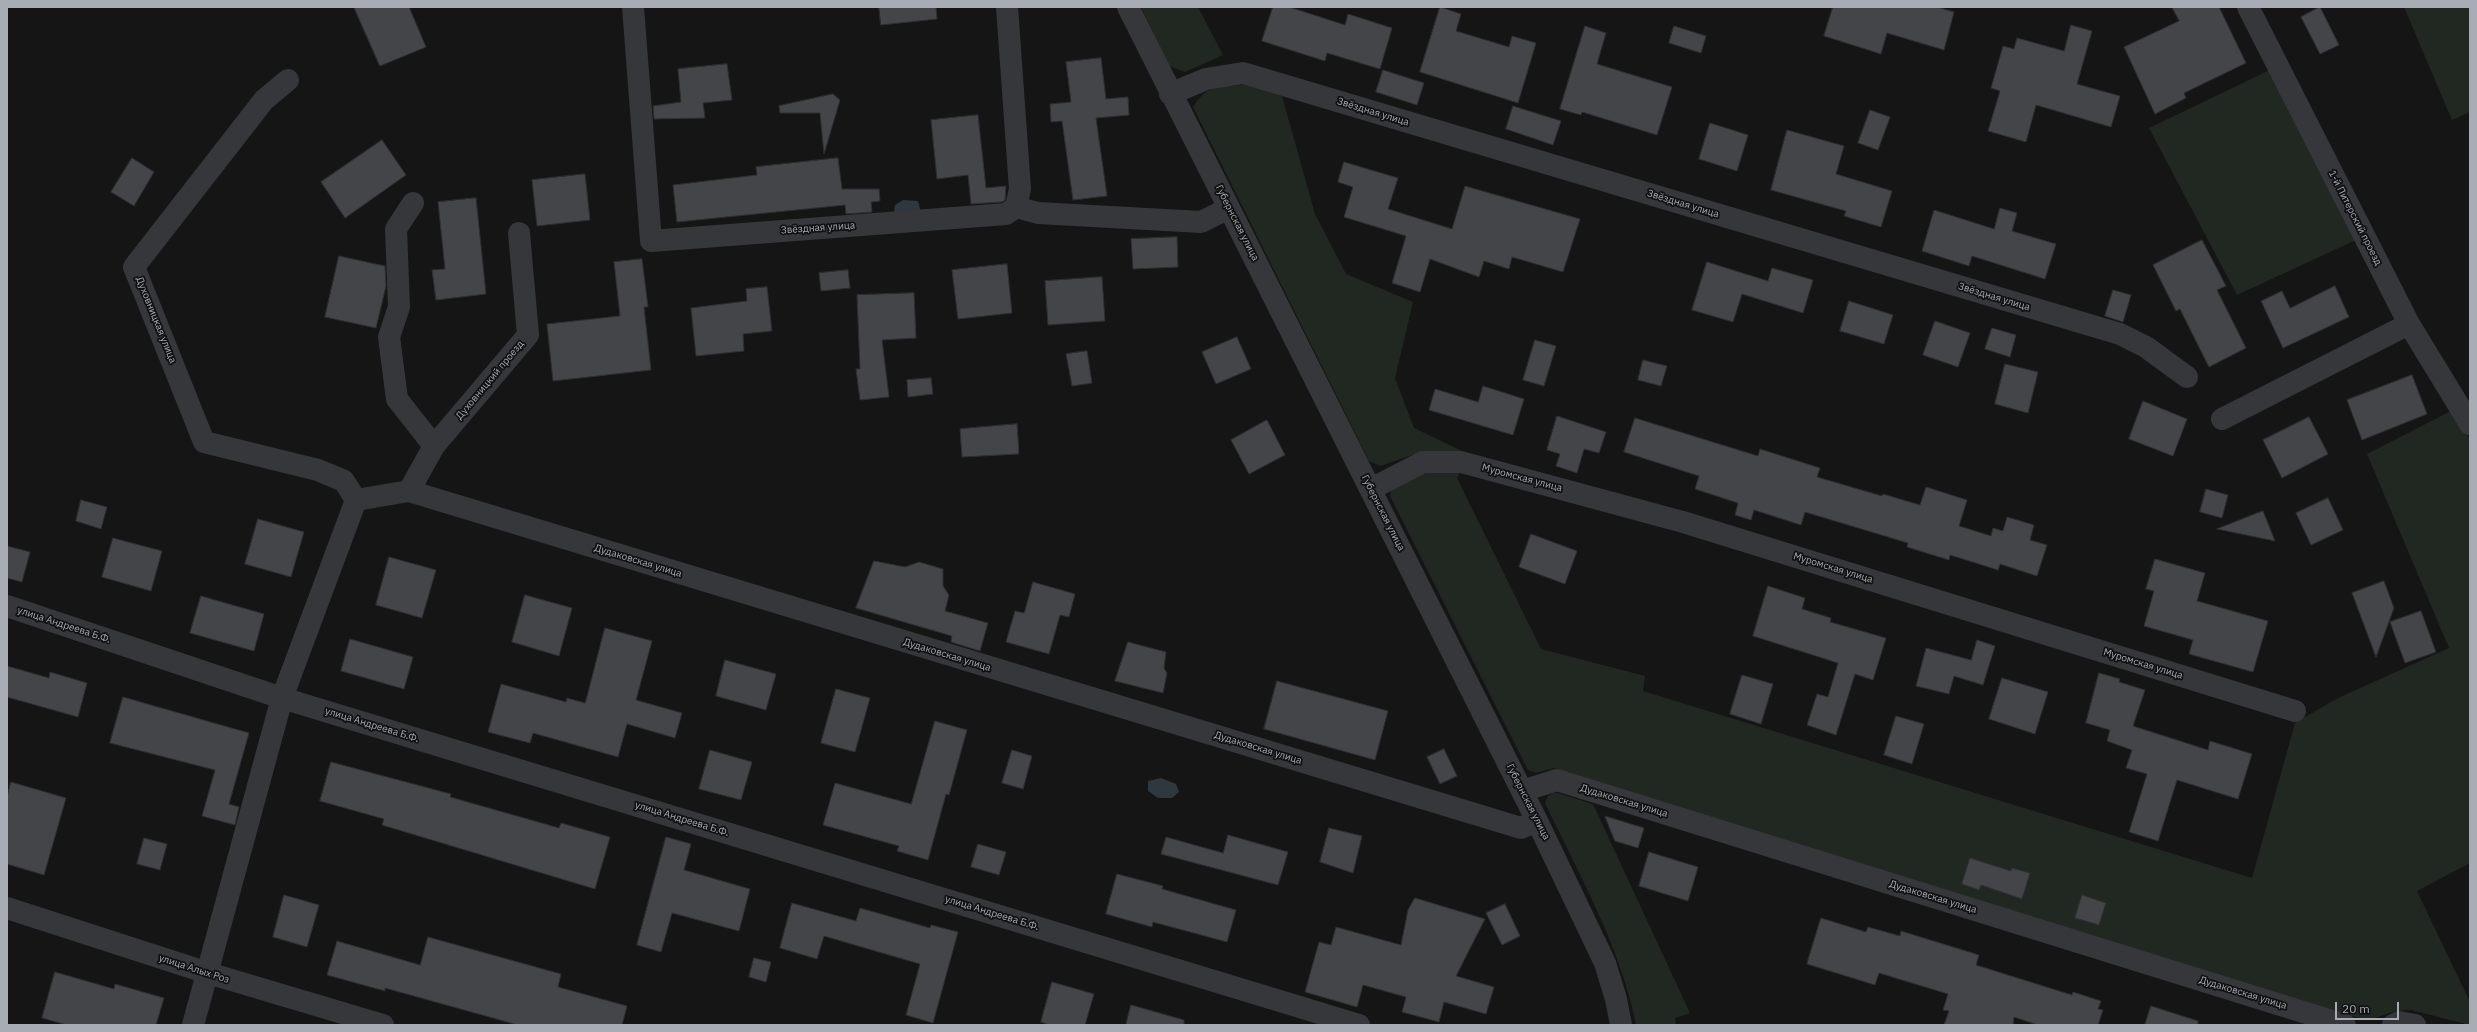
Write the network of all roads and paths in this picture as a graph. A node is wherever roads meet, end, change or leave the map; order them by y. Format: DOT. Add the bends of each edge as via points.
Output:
graph roads {
  1 [pos="633,7"];
  2 [pos="1007,7"];
  3 [pos="1128,7"];
  4 [pos="2248,7"];
  5 [pos="288,80"];
  6 [pos="1170,94"];
  7 [pos="413,203"];
  8 [pos="1016,207"];
  9 [pos="1229,208"];
  10 [pos="519,233"];
  11 [pos="2409,324"];
  12 [pos="2187,377"];
  13 [pos="2222,418"];
  14 [pos="2470,424"];
  15 [pos="434,446"];
  16 [pos="1371,489"];
  17 [pos="409,491"];
  18 [pos="356,500"];
  19 [pos="7,606"];
  20 [pos="282,698"];
  21 [pos="2295,711"];
  22 [pos="1522,791"];
  23 [pos="1538,821"];
  24 [pos="7,908"];
  25 [pos="208,973"];
  26 [pos="193,1025"];
  27 [pos="383,1025"];
  28 [pos="1359,1025"];
  29 [pos="1621,1025"];
  30 [pos="2345,1025"];
  31 [pos="2394,1025"];
  32 [pos="2415,1025"];
  1 -- 8 [label="street, Звёздная улица" via="651,241 1006,214"];
  2 -- 8 [label="street" via="1020,189"];
  3 -- 6 [label="street, Губернская улица"];
  4 -- 11 [label="street, 1-й Питерский проезд"];
  5 -- 18 [label="street, Духовницкая улица" via="264,100 134,266 204,442 318,470 344,481"];
  6 -- 9 [label="street, Губернская улица"];
  6 -- 12 [label="street, Звёздная улица" via="1206,79 1244,73 2120,334 2146,347"];
  7 -- 15 [label="street" via="396,229 399,306 389,337 397,399"];
  8 -- 9 [label="street" via="1038,213 1201,222"];
  9 -- 16 [label="street, Губернская улица"];
  10 -- 15 [label="street, Духовницкий проезд" via="528,335"];
  11 -- 13 [label="street"];
  11 -- 14 [label="street, 1-й Питерский проезд"];
  15 -- 17 [label="street, Духовницкий проезд"];
  16 -- 21 [label="street, Муромская улица" via="1423,462 1461,462 1683,522"];
  16 -- 22 [label="street, Губернская улица"];
  17 -- 18 [label="street, Дудаковская улица"];
  17 -- 23 [label="street, Дудаковская улица" via="1520,828"];
  18 -- 20 [label="street"];
  19 -- 20 [label="street, улица Андреева Б.Ф."];
  20 -- 25 [label="street"];
  20 -- 28 [label="street, улица Андреева Б.Ф."];
  22 -- 23 [label="street, Губернская улица"];
  22 -- 30 [label="street, Дудаковская улица" via="1557,780"];
  23 -- 29 [label="street, Губернская улица" via="1605,963"];
  24 -- 25 [label="street, улица Алых Роз"];
  25 -- 26 [label="street"];
  25 -- 27 [label="street, улица Алых Роз"];
  31 -- 32 [label="street" via="2399,1022"];
}
